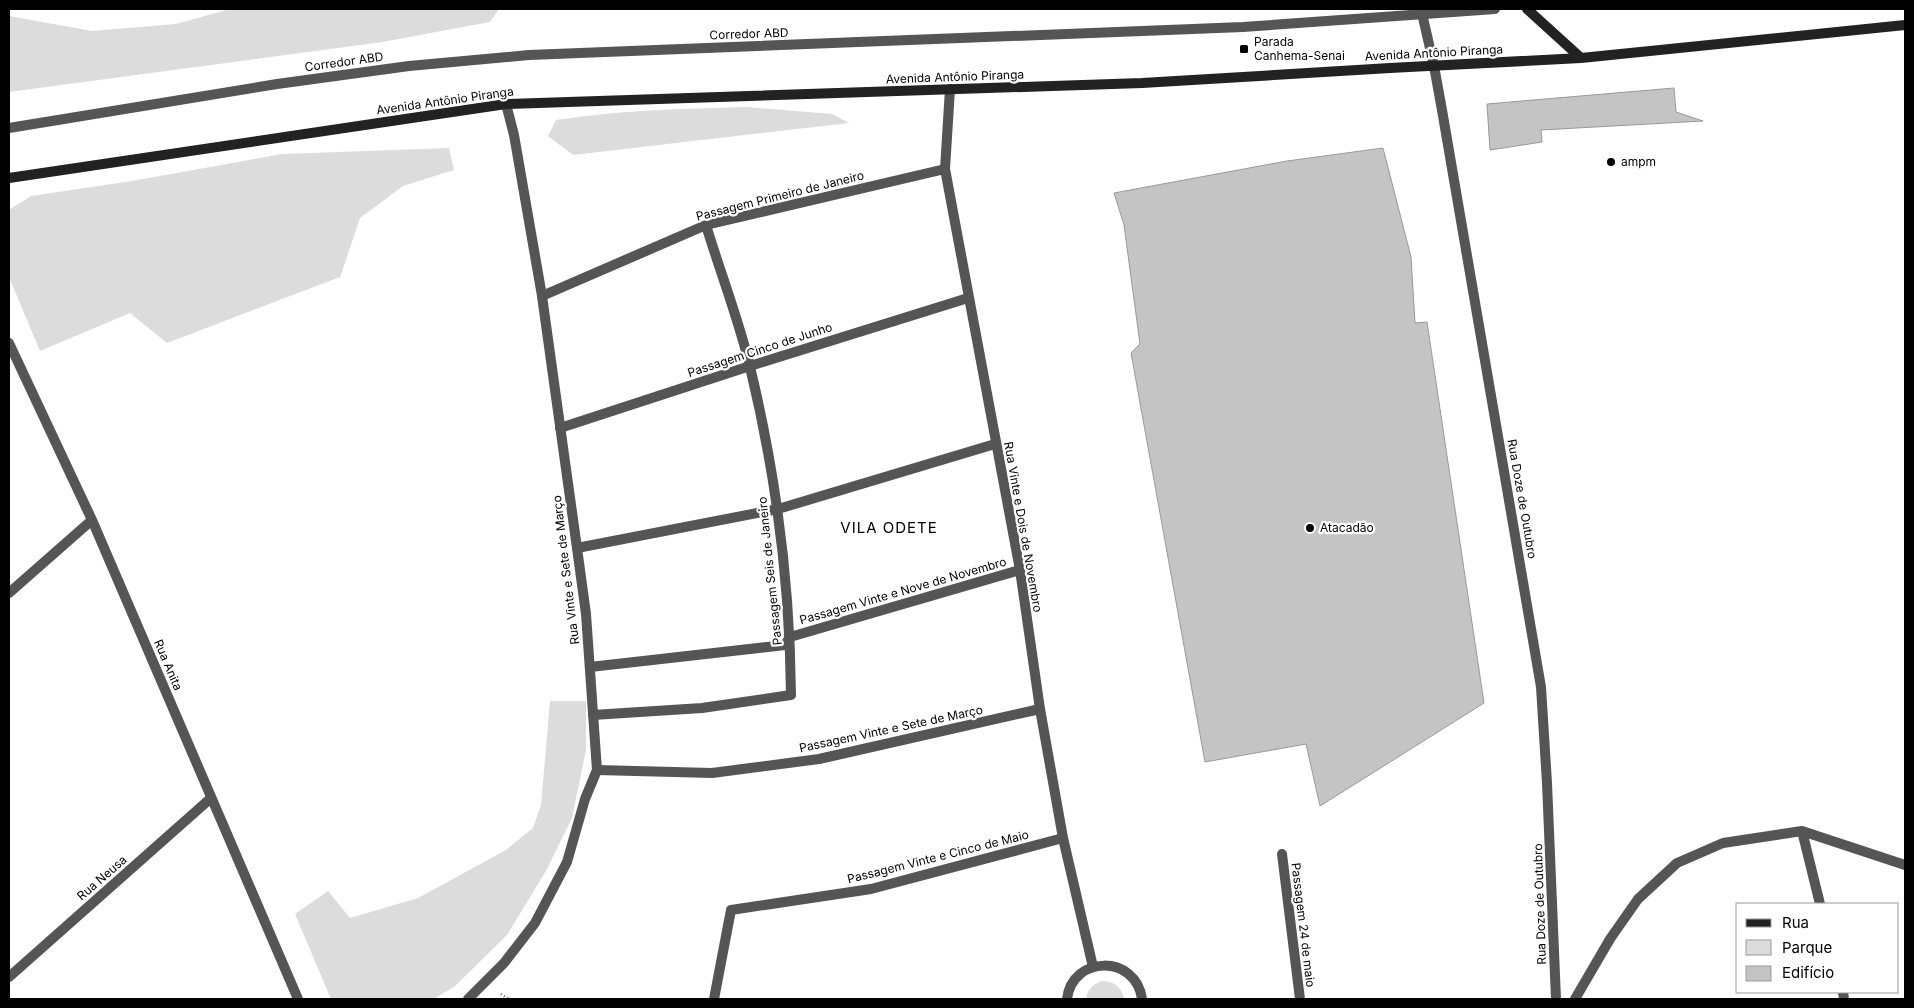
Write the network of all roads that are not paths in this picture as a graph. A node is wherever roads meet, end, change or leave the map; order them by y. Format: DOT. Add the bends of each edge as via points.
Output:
graph roads {
  1 [pos="1495,9"];
  2 [pos="1527,9"];
  3 [pos="1421,12"];
  4 [pos="1905,25"];
  5 [pos="1581,58"];
  6 [pos="1434,66"];
  7 [pos="950,89"];
  8 [pos="506,104"];
  9 [pos="9,128"];
  10 [pos="945,169"];
  11 [pos="9,178"];
  12 [pos="706,225"];
  13 [pos="542,296"];
  14 [pos="968,298"];
  15 [pos="9,343"];
  16 [pos="750,366"];
  17 [pos="560,428"];
  18 [pos="995,444"];
  19 [pos="778,509"];
  20 [pos="92,520"];
  21 [pos="577,548"];
  22 [pos="1020,570"];
  23 [pos="9,593"];
  24 [pos="790,637"];
  25 [pos="590,667"];
  26 [pos="1040,709"];
  27 [pos="593,715"];
  28 [pos="597,770"];
  29 [pos="211,798"];
  30 [pos="1802,832"];
  31 [pos="1063,838"];
  32 [pos="1282,854"];
  33 [pos="1905,865"];
  34 [pos="1820,903"];
  35 [pos="1093,967"];
  36 [pos="9,977"];
  37 [pos="298,999"];
  38 [pos="468,999"];
  39 [pos="714,999"];
  40 [pos="1067,999"];
  41 [pos="1142,999"];
  42 [pos="1300,999"];
  43 [pos="1556,999"];
  44 [pos="1575,999"];
  1 -- 3 [label="street, Corredor ABD"];
  2 -- 5 [label="main road"];
  3 -- 6 [label="street, Rua Doze de Outubro"];
  3 -- 9 [label="street, Corredor ABD" via="1243,27 530,55 409,66 277,84"];
  4 -- 5 [label="main road, Avenida Antônio Piranga"];
  5 -- 6 [label="main road, Avenida Antônio Piranga"];
  6 -- 7 [label="main road, Avenida Antônio Piranga" via="1142,83"];
  6 -- 43 [label="street, Rua Doze de Outubro" via="1541,687"];
  7 -- 8 [label="main road, Avenida Antônio Piranga"];
  7 -- 10 [label="street, Rua Vinte e Dois de Novembro"];
  8 -- 11 [label="main road, Avenida Antônio Piranga"];
  8 -- 13 [label="street, Rua Vinte e Sete de Março"];
  10 -- 12 [label="street, Passagem Primeiro de Janeiro"];
  10 -- 14 [label="street, Rua Vinte e Dois de Novembro"];
  12 -- 13 [label="street, Passagem Primeiro de Janeiro"];
  12 -- 16 [label="street, Passagem Seis de Janeiro"];
  13 -- 17 [label="street, Rua Vinte e Sete de Março"];
  14 -- 16 [label="street, Passagem Cinco de Junho"];
  14 -- 18 [label="street, Rua Vinte e Dois de Novembro"];
  15 -- 20 [label="street, Rua Anita"];
  16 -- 17 [label="street, Passagem Cinco de Junho"];
  16 -- 19 [label="street, Passagem Seis de Janeiro"];
  17 -- 21 [label="street, Rua Vinte e Sete de Março"];
  18 -- 19 [label="street"];
  18 -- 22 [label="street, Rua Vinte e Dois de Novembro"];
  19 -- 21 [label="street"];
  19 -- 24 [label="street, Passagem Seis de Janeiro"];
  20 -- 23 [label="street"];
  20 -- 29 [label="street, Rua Anita"];
  21 -- 25 [label="street, Rua Vinte e Sete de Março"];
  22 -- 24 [label="street, Passagem Vinte e Nove de Novembro"];
  22 -- 26 [label="street, Rua Vinte e Dois de Novembro"];
  24 -- 25 [label="street, Passagem Vinte e Nove de Novembro" via="785,645"];
  24 -- 27 [label="street, Passagem Seis de Janeiro" via="791,695 702,708"];
  25 -- 27 [label="street, Rua Vinte e Sete de Março"];
  26 -- 28 [label="street, Passagem Vinte e Sete de Março" via="819,759 712,773"];
  26 -- 31 [label="street, Rua Vinte e Dois de Novembro"];
  27 -- 28 [label="street, Rua Vinte e Sete de Março"];
  28 -- 38 [label="street, Rua Vinte e Sete de Março" via="567,862 535,923 504,963"];
  29 -- 36 [label="street, Rua Neusa"];
  29 -- 37 [label="street, Rua Anita"];
  30 -- 33 [label="street"];
  30 -- 34 [label="street"];
  30 -- 44 [label="street" via="1723,843 1677,863 1638,899 1610,938"];
  31 -- 35 [label="street, Rua Vinte e Dois de Novembro"];
  31 -- 39 [label="street, Passagem Vinte e Cinco de Maio" via="871,889 731,910"];
  32 -- 42 [label="street, Passagem 24 de maio"];
  35 -- 40 [label="street" via="1074,981"];
  35 -- 41 [label="street" via="1117,967 1128,973 1136,982"];
}
